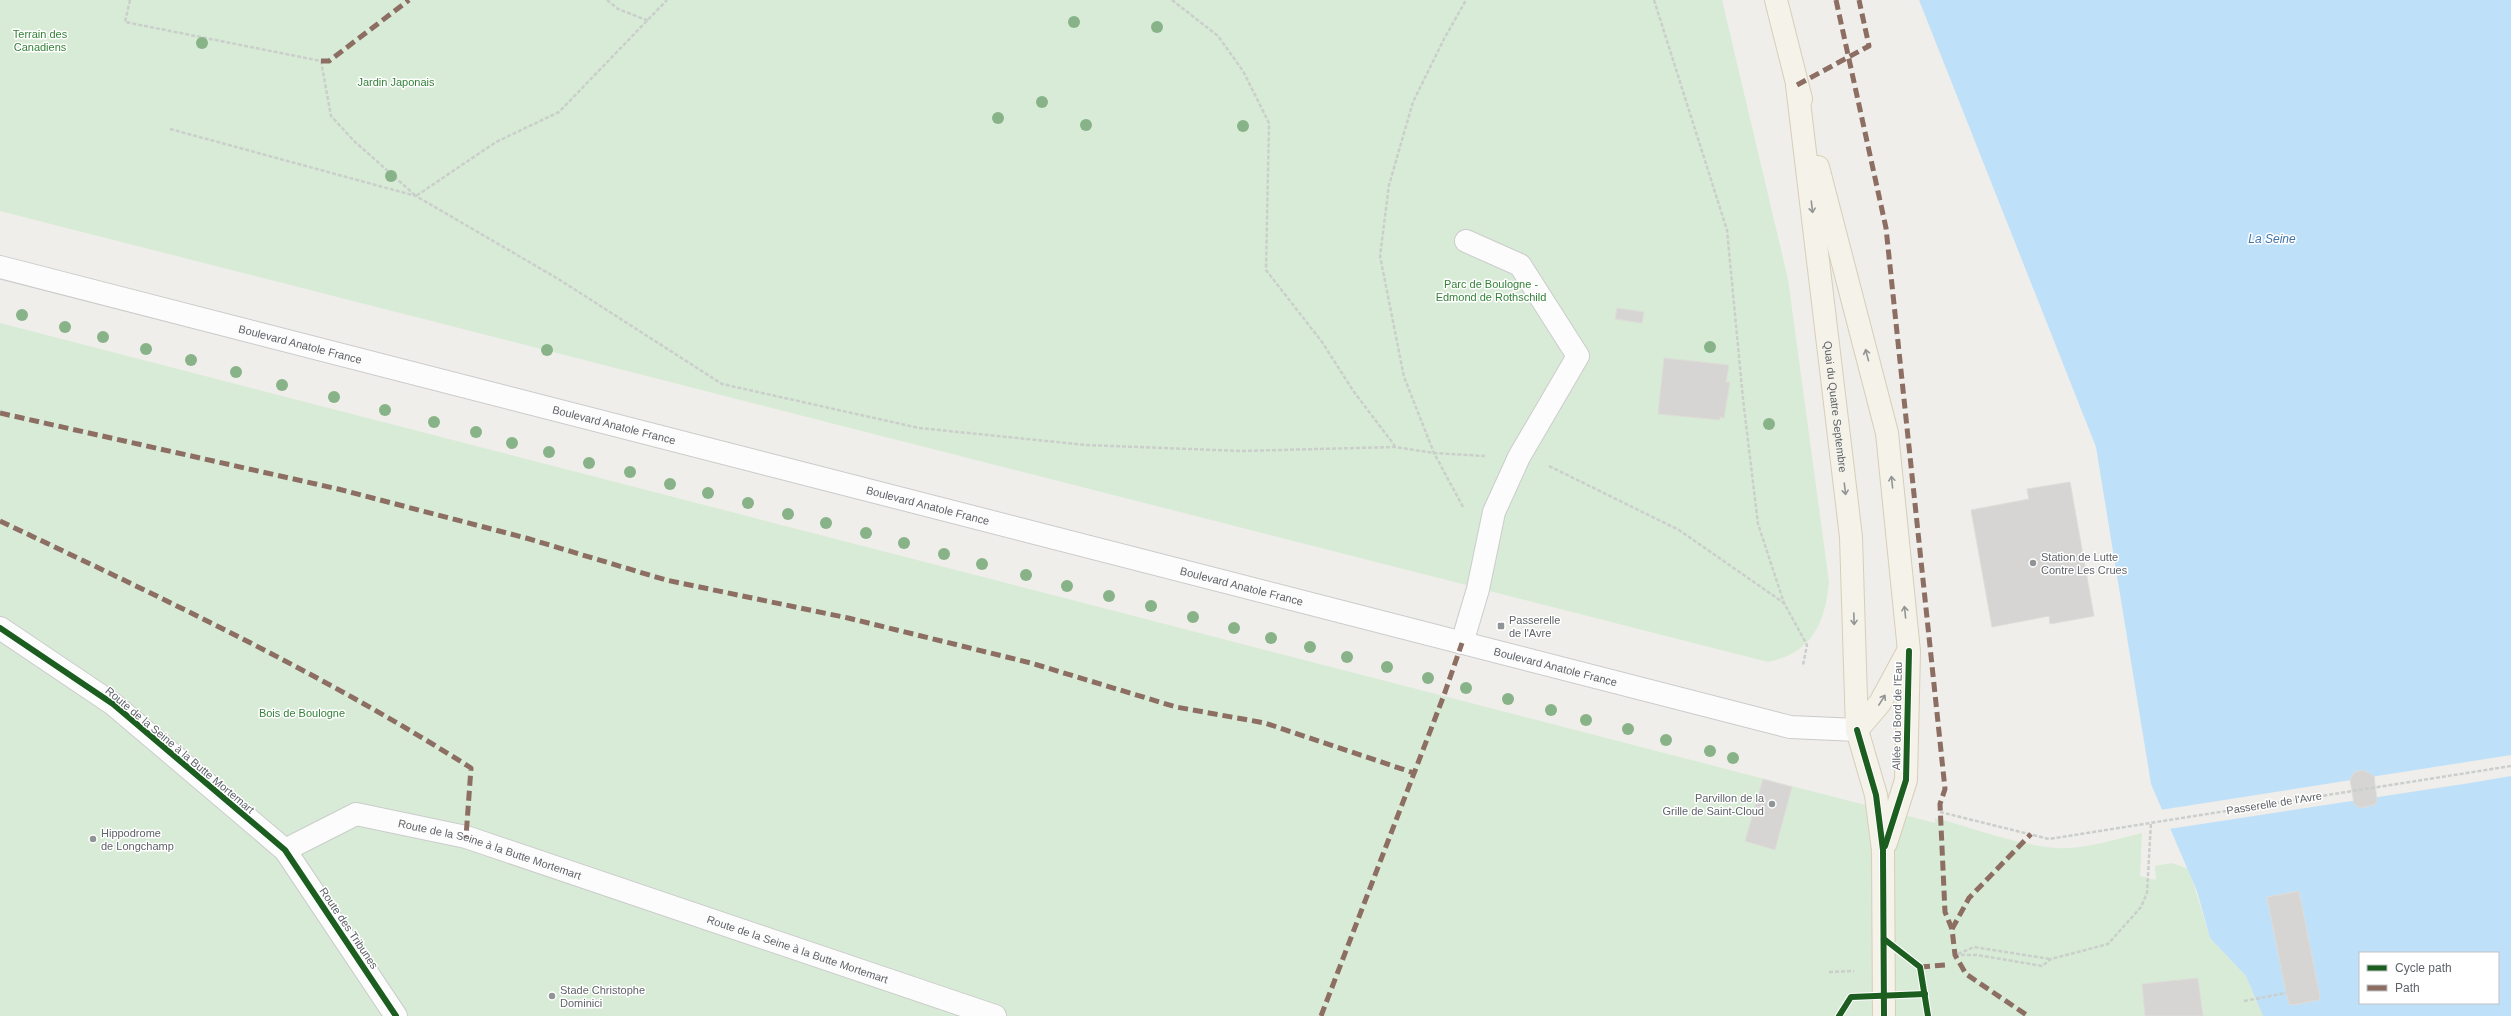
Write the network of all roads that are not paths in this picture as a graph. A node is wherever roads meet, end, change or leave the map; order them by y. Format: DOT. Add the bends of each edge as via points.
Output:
graph roads {
  1 [pos="1776,0"];
  2 [pos="1797,85"];
  3 [pos="1466,241"];
  4 [pos="0,267"];
  5 [pos="0,628"];
  6 [pos="1462,643"];
  7 [pos="1908,651"];
  8 [pos="1857,730"];
  9 [pos="285,850"];
  10 [pos="1884,850"];
  11 [pos="396,1016"];
  12 [pos="995,1016"];
  13 [pos="1884,1016"];
  1 -- 2 [label="main road, Quai du Quatre Septembre"];
  7 -- 2 [label="main road, Quai du Quatre Septembre, one-way" via="1887,433"];
  2 -- 8 [label="main road, Quai du Quatre Septembre, one-way" via="1851,537"];
  3 -- 6 [label="main road" via="1520,265 1578,356 1519,457 1494,512 1478,589"];
  4 -- 6 [label="main road, Boulevard Anatole France"];
  5 -- 9 [label="main road, Route de la Seine à la Butte Mortemart" via="113,704"];
  6 -- 8 [label="main road, Boulevard Anatole France" via="1790,727"];
  8 -- 7 [label="main road, one-way" via="1880,702"];
  7 -- 10 [label="main road, Allée du Bord de l'Eau" via="1906,780"];
  8 -- 10 [label="main road, Allée du Bord de l'Eau" via="1876,795"];
  9 -- 11 [label="main road, Route des Tribunes"];
  9 -- 12 [label="main road, Route de la Seine à la Butte Mortemart" via="356,814 466,837"];
  10 -- 13 [label="main road, Allée du Bord de l'Eau"];
}
